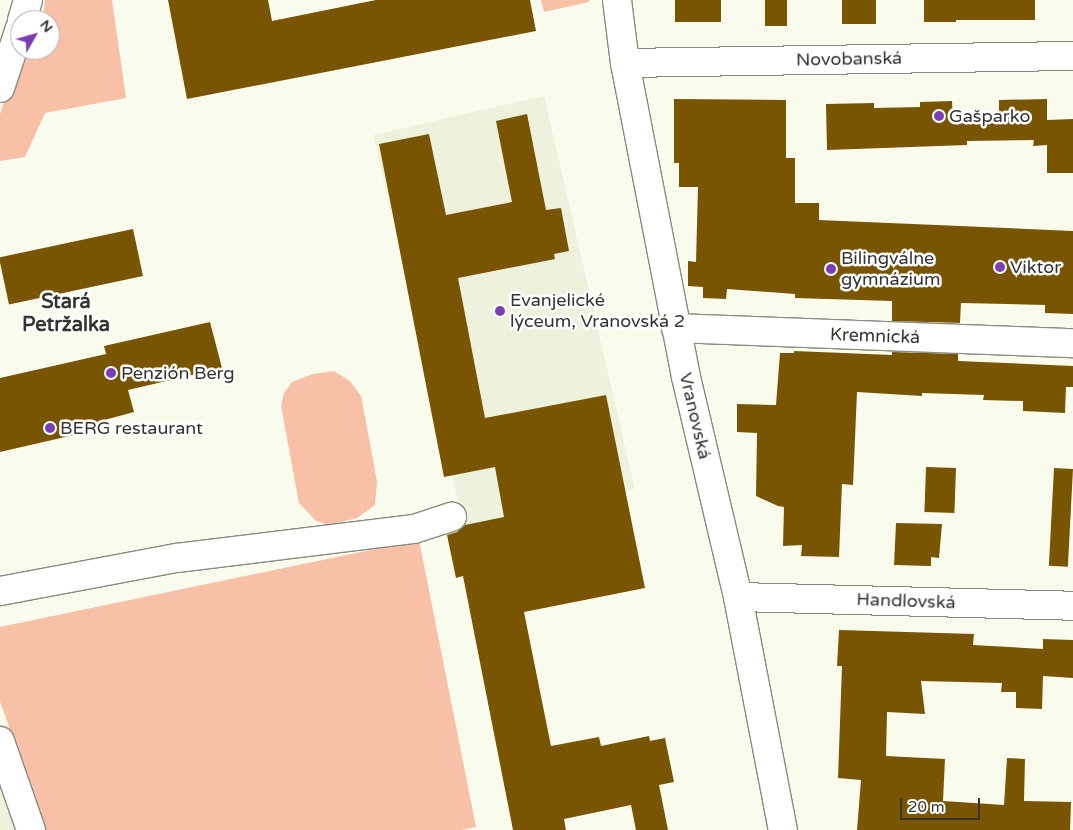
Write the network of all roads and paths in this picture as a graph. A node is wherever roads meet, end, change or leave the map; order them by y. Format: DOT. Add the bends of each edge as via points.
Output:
graph roads {
  1 [pos="617,0"];
  2 [pos="1073,56"];
  3 [pos="10,58"];
  4 [pos="625,63"];
  5 [pos="0,88"];
  6 [pos="676,328"];
  7 [pos="1073,344"];
  8 [pos="452,518"];
  9 [pos="0,591"];
  10 [pos="738,597"];
  11 [pos="1073,606"];
  12 [pos="0,741"];
  13 [pos="31,830"];
  14 [pos="783,830"];
  1 -- 4 [label="street, Vranovská"];
  2 -- 4 [label="street, Novobanská"];
  3 -- 5 [label="street"];
  4 -- 6 [label="street, Vranovská"];
  6 -- 7 [label="street, Kremnická"];
  6 -- 10 [label="street, Vranovská"];
  8 -- 9 [label="street" via="414,529 178,558"];
  10 -- 11 [label="street, Handlovská"];
  10 -- 14 [label="street, Vranovská"];
  12 -- 13 [label="street"];
}
